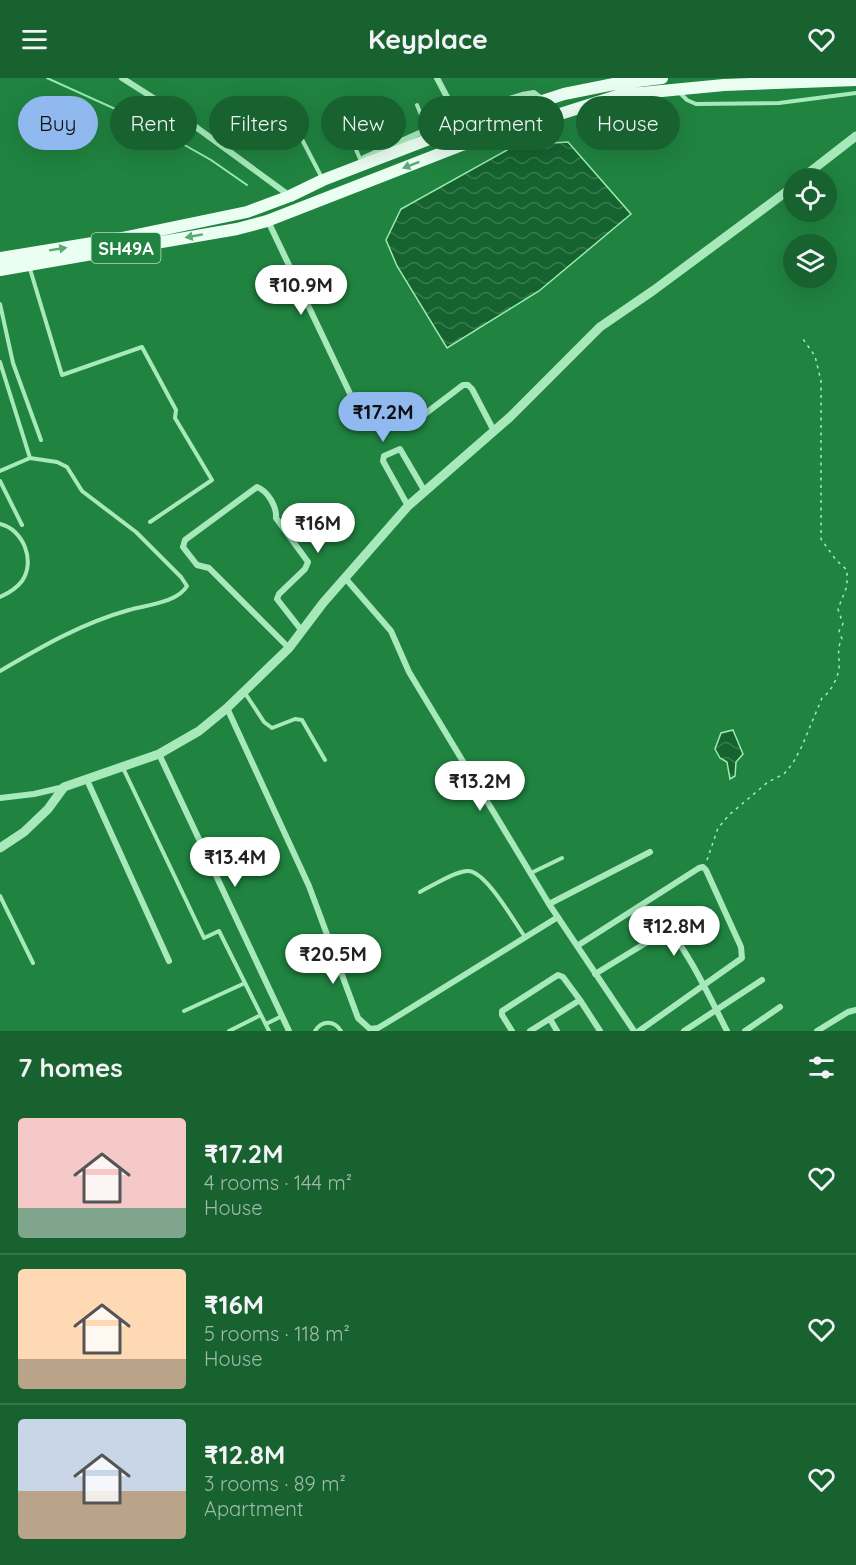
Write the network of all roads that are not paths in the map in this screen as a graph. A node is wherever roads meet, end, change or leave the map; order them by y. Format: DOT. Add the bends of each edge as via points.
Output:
graph roads {
  1 [pos="122,78"];
  2 [pos="437,78"];
  3 [pos="662,78"];
  4 [pos="856,80"];
  5 [pos="723,82"];
  6 [pos="678,90"];
  7 [pos="856,93"];
  8 [pos="446,96"];
  9 [pos="519,96"];
  10 [pos="538,96"];
  11 [pos="558,96"];
  12 [pos="418,134"];
  13 [pos="856,136"];
  14 [pos="418,143"];
  15 [pos="307,150"];
  16 [pos="377,152"];
  17 [pos="357,165"];
  18 [pos="815,168"];
  19 [pos="323,180"];
  20 [pos="783,194"];
  21 [pos="290,196"];
  22 [pos="260,223"];
  23 [pos="112,245"];
  24 [pos="0,258"];
  25 [pos="29,265"];
  26 [pos="0,270"];
  27 [pos="0,304"];
  28 [pos="0,362"];
  29 [pos="354,402"];
  30 [pos="417,420"];
  31 [pos="494,431"];
  32 [pos="40,440"];
  33 [pos="30,458"];
  34 [pos="0,471"];
  35 [pos="0,482"];
  36 [pos="424,490"];
  37 [pos="408,506"];
  38 [pos="150,522"];
  39 [pos="0,524"];
  40 [pos="22,525"];
  41 [pos="346,579"];
  42 [pos="0,597"];
  43 [pos="303,631"];
  44 [pos="290,648"];
  45 [pos="0,671"];
  46 [pos="245,693"];
  47 [pos="227,708"];
  48 [pos="159,754"];
  49 [pos="325,760"];
  50 [pos="123,768"];
  51 [pos="87,780"];
  52 [pos="64,787"];
  53 [pos="0,798"];
  54 [pos="0,848"];
  55 [pos="650,852"];
  56 [pos="562,858"];
  57 [pos="531,873"];
  58 [pos="420,892"];
  59 [pos="0,896"];
  60 [pos="549,904"];
  61 [pos="558,917"];
  62 [pos="525,937"];
  63 [pos="577,946"];
  64 [pos="169,961"];
  65 [pos="33,963"];
  66 [pos="595,974"];
  67 [pos="762,980"];
  68 [pos="245,983"];
  69 [pos="703,987"];
  70 [pos="580,1000"];
  71 [pos="780,1007"];
  72 [pos="716,1010"];
  73 [pos="856,1010"];
  74 [pos="184,1011"];
  75 [pos="261,1015"];
  76 [pos="282,1016"];
  77 [pos="550,1019"];
  78 [pos="266,1024"];
  79 [pos="229,1031"];
  80 [pos="269,1031"];
  81 [pos="289,1031"];
  82 [pos="315,1031"];
  83 [pos="341,1031"];
  84 [pos="512,1031"];
  85 [pos="530,1031"];
  86 [pos="557,1031"];
  87 [pos="600,1031"];
  88 [pos="634,1031"];
  89 [pos="639,1031"];
  90 [pos="684,1031"];
  91 [pos="728,1031"];
  92 [pos="745,1031"];
  93 [pos="817,1031"];
  1 -- 21 [label="street"];
  2 -- 8 [label="street"];
  3 -- 11 [label="main road, SH49A"];
  4 -- 5 [label="main road, SH49A"];
  5 -- 6 [label="main road, SH49A"];
  6 -- 7 [label="lane" via="696,104 779,103"];
  6 -- 22 [label="main road, SH49A, one-way" via="620,95 462,145"];
  9 -- 10 [label="street"];
  12 -- 16 [label="street"];
  13 -- 18 [label="street"];
  14 -- 17 [label="main road, SH49A"];
  15 -- 19 [label="lane"];
  16 -- 17 [label="street"];
  16 -- 17 [label="lane" via="365,134 355,137"];
  17 -- 19 [label="main road, SH49A"];
  19 -- 21 [label="main road, SH49A"];
  20 -- 31 [label="street" via="600,327"];
  21 -- 23 [label="main road, SH49A" via="253,210"];
  22 -- 23 [label="main road, SH49A, one-way"];
  22 -- 29 [label="street"];
  24 -- 23 [label="main road, SH49A, one-way"];
  23 -- 25 [label="main road, SH49A"];
  25 -- 26 [label="main road, SH49A"];
  25 -- 38 [label="lane" via="62,375 142,346 176,410 175,418 212,480"];
  27 -- 32 [label="lane" via="13,363"];
  28 -- 33 [label="lane"];
  30 -- 31 [label="street" via="468,385"];
  31 -- 36 [label="street"];
  33 -- 34 [label="lane"];
  33 -- 45 [label="lane" via="67,467 82,491 136,532 187,586 166,600 106,617 53,640"];
  35 -- 40 [label="lane"];
  36 -- 37 [label="street"];
  36 -- 37 [label="street" via="400,449 384,456 383,461"];
  37 -- 41 [label="street"];
  39 -- 42 [label="lane" via="17,534 26,548 28,563 24,579"];
  41 -- 43 [label="street"];
  41 -- 57 [label="street" via="391,631 409,672"];
  43 -- 44 [label="street"];
  43 -- 44 [label="street" via="277,599 308,562 276,518 273,504 257,487 186,540 183,547 197,565 209,568"];
  44 -- 46 [label="street"];
  46 -- 47 [label="street"];
  46 -- 49 [label="lane" via="272,728 302,720"];
  47 -- 48 [label="street" via="199,731"];
  47 -- 62 [label="street" via="309,886 363,1024 370,1029 378,1028"];
  48 -- 50 [label="street"];
  48 -- 76 [label="street"];
  50 -- 51 [label="street"];
  50 -- 68 [label="lane" via="204,938 219,931"];
  51 -- 52 [label="street"];
  51 -- 64 [label="street"];
  52 -- 53 [label="street"];
  52 -- 54 [label="street" via="24,832"];
  55 -- 60 [label="street"];
  56 -- 57 [label="lane"];
  57 -- 60 [label="street"];
  58 -- 62 [label="lane" via="458,873 477,873"];
  59 -- 65 [label="lane"];
  60 -- 61 [label="street"];
  61 -- 62 [label="street"];
  61 -- 63 [label="street"];
  63 -- 66 [label="street"];
  63 -- 69 [label="street" via="699,868 705,868 742,955"];
  66 -- 69 [label="street" via="667,930 680,944"];
  66 -- 88 [label="street"];
  67 -- 72 [label="street"];
  68 -- 74 [label="lane"];
  68 -- 75 [label="lane"];
  69 -- 72 [label="street"];
  69 -- 89 [label="street"];
  70 -- 77 [label="street"];
  70 -- 84 [label="street" via="558,975 502,1011"];
  70 -- 87 [label="street"];
  71 -- 92 [label="street"];
  72 -- 90 [label="street"];
  72 -- 91 [label="street"];
  73 -- 93 [label="street"];
  75 -- 78 [label="lane"];
  75 -- 79 [label="lane"];
  76 -- 78 [label="lane"];
  76 -- 81 [label="street"];
  77 -- 85 [label="street"];
  77 -- 86 [label="street"];
  78 -- 80 [label="lane"];
  82 -- 83 [label="lane" via="330,1022"];
}
